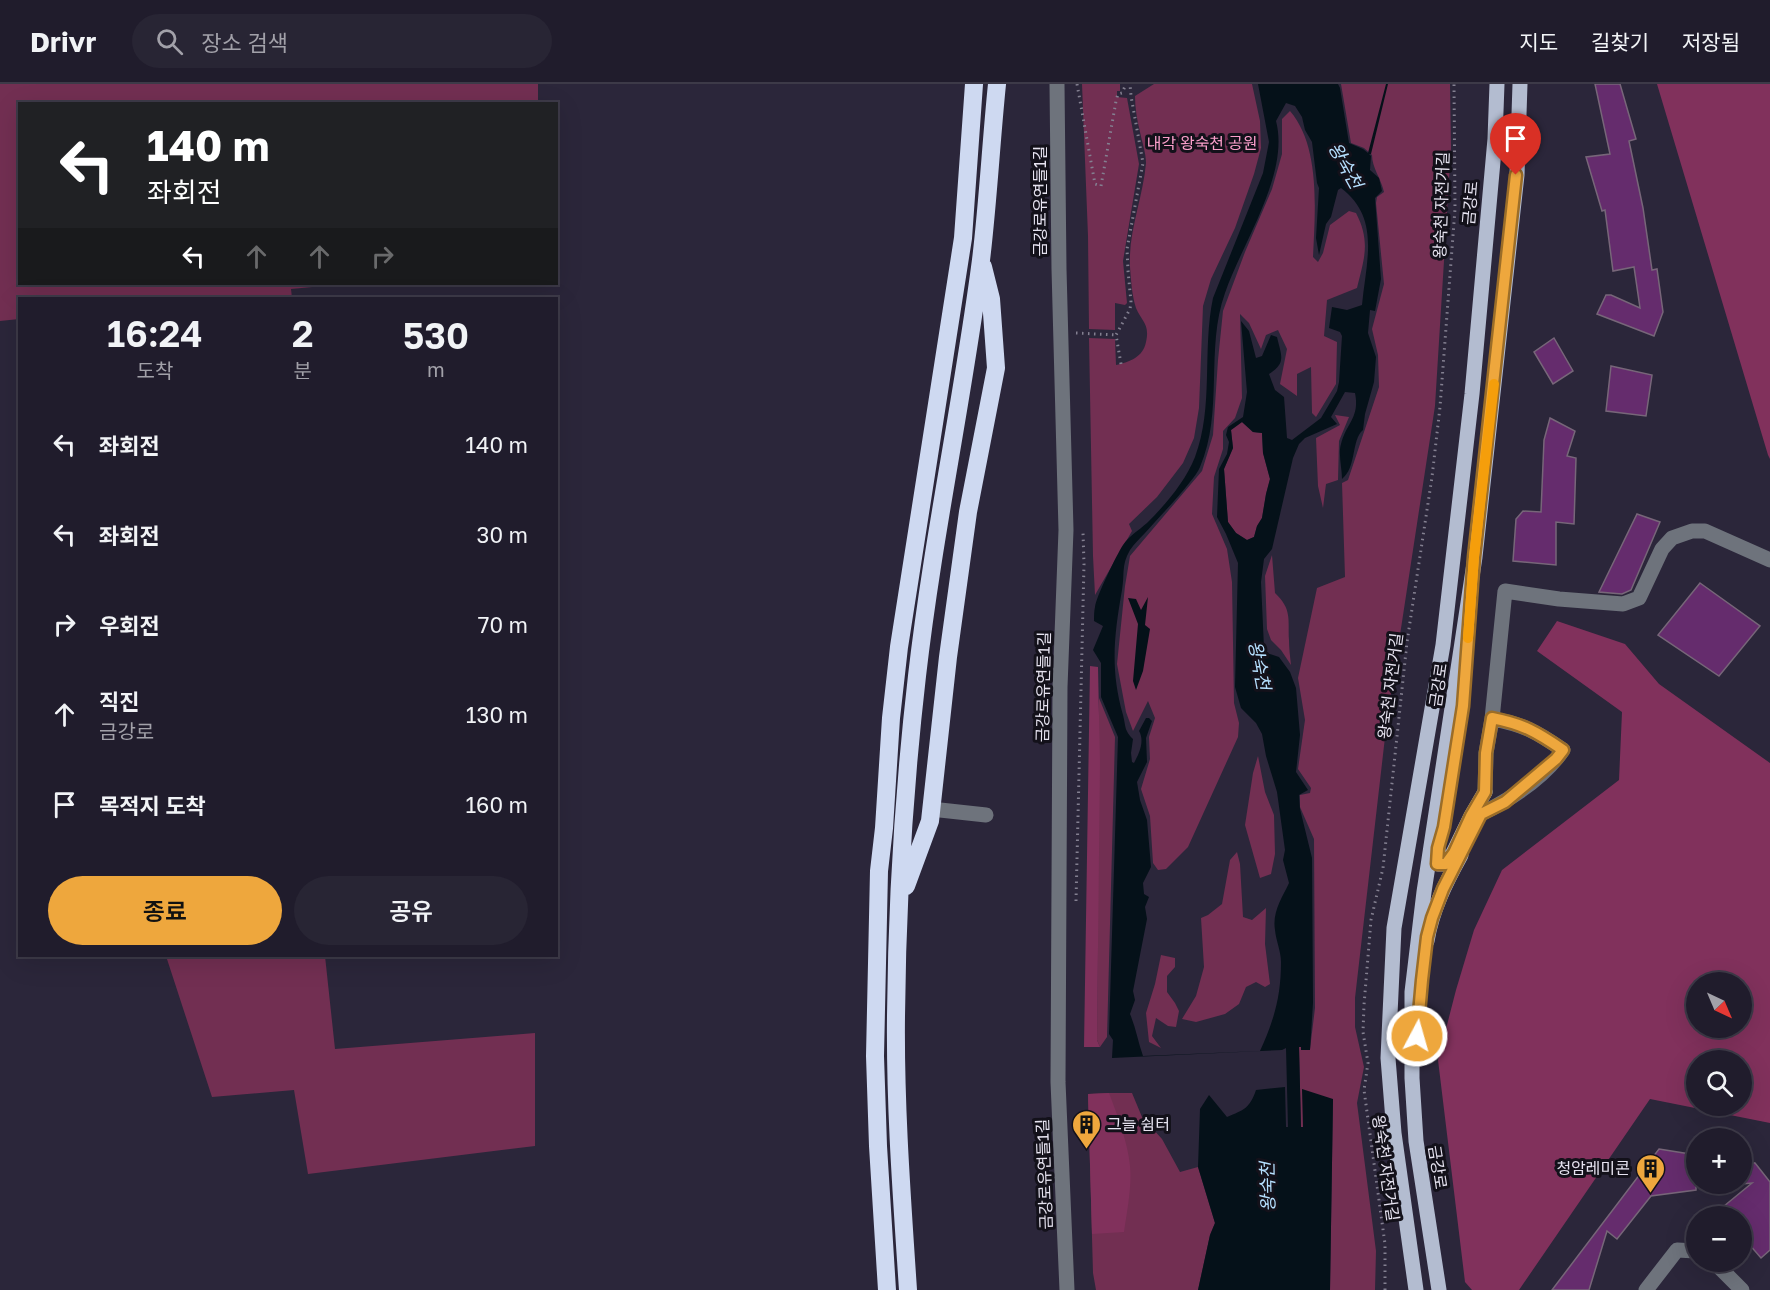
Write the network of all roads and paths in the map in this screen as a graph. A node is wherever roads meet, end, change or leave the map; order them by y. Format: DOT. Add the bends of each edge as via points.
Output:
graph roads {
  1 [pos="974,84"];
  2 [pos="997,84"];
  3 [pos="1057,84"];
  4 [pos="1128,84"];
  5 [pos="1454,84"];
  6 [pos="1497,84"];
  7 [pos="1520,84"];
  8 [pos="1077,85"];
  9 [pos="981,258"];
  10 [pos="1075,333"];
  11 [pos="1116,335"];
  12 [pos="1121,364"];
  13 [pos="1083,531"];
  14 [pos="1474,557"];
  15 [pos="1770,560"];
  16 [pos="1492,718"];
  17 [pos="1485,792"];
  18 [pos="931,809"];
  19 [pos="1481,814"];
  20 [pos="986,815"];
  21 [pos="899,904"];
  22 [pos="1076,905"];
  23 [pos="1412,1078"];
  24 [pos="1686,1250"];
  25 [pos="1724,1272"];
  26 [pos="887,1290"];
  27 [pos="908,1290"];
  28 [pos="1067,1290"];
  29 [pos="1385,1290"];
  30 [pos="1416,1290"];
  31 [pos="1439,1290"];
  32 [pos="1646,1290"];
  33 [pos="1742,1290"];
  1 -- 26 [label="highway" via="963,238 899,647 879,871 875,1056"];
  2 -- 9 [label="highway"];
  3 -- 28 [label="street, 금강로유연들1길" via="1065,530 1060,687 1058,1082"];
  4 -- 8 [label="path" via="1116,101 1101,186 1095,184"];
  4 -- 11 [label="path" via="1143,163 1127,249 1130,309"];
  5 -- 29 [label="path, 왕숙천 자전거길" via="1455,209 1440,407 1407,642 1383,868 1371,920 1364,1005 1368,1063 1364,1090 1385,1244"];
  6 -- 30 [label="main road, 금강로" via="1472,394 1443,645 1394,928 1388,1058 1394,1133"];
  7 -- 14 [label="main road, 금강로" via="1516,175"];
  9 -- 18 [label="highway" via="991,299 996,368 967,524"];
  9 -- 21 [label="highway" via="917,675"];
  10 -- 11 [label="path"];
  11 -- 12 [label="path"];
  13 -- 22 [label="path"];
  14 -- 17 [label="main road" via="1463,706 1437,864 1446,864 1454,853"];
  14 -- 23 [label="main road, 금강로" via="1412,992"];
  15 -- 16 [label="street" via="1705,531 1692,531 1672,538 1662,549 1639,598 1623,604 1505,591"];
  16 -- 17 [label="street"];
  16 -- 19 [label="street" via="1532,729 1563,750 1505,802"];
  18 -- 20 [label="street"];
  18 -- 21 [label="highway"];
  19 -- 23 [label="main road" via="1443,889 1427,937"];
  21 -- 27 [label="highway" via="899,1157"];
  23 -- 31 [label="main road, 금강로" via="1416,1141"];
  24 -- 32 [label="street" via="1677,1250"];
  25 -- 33 [label="street"];
}
